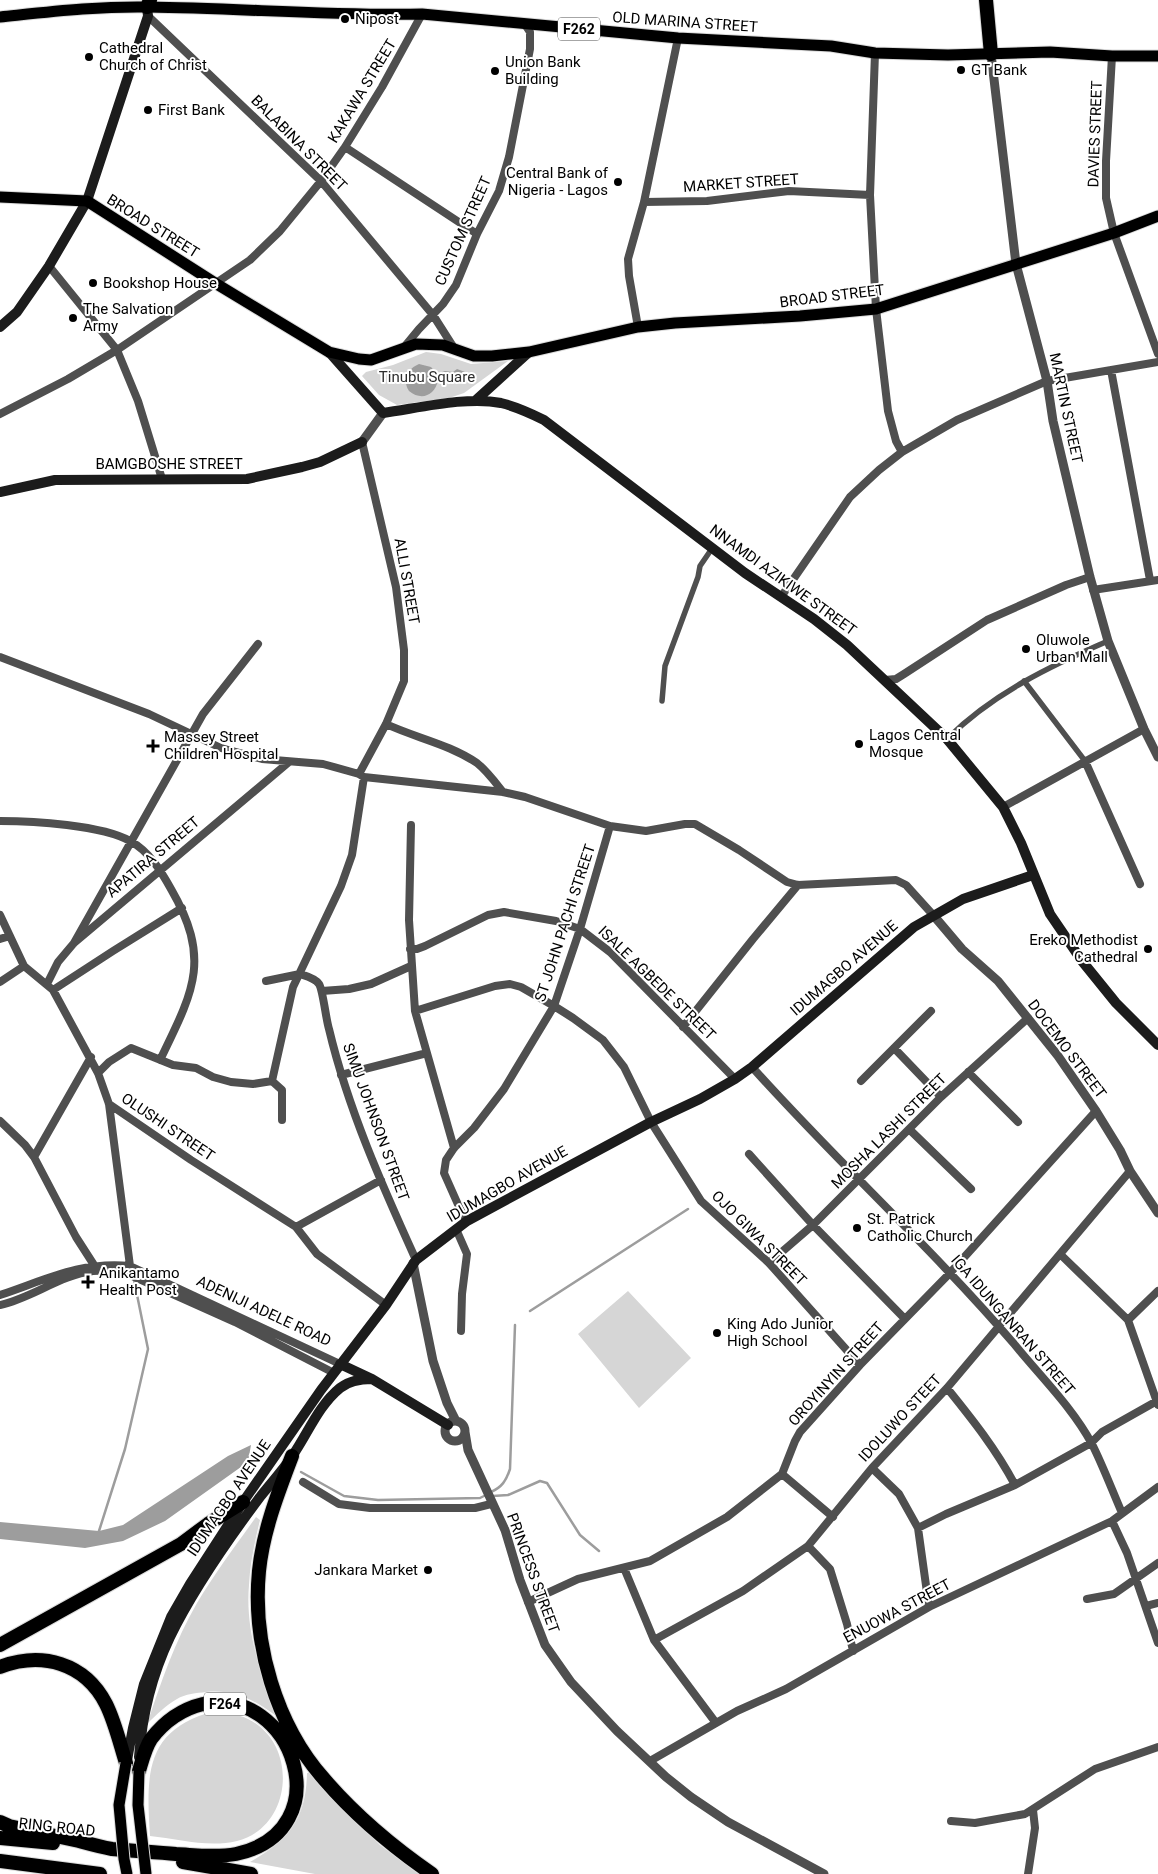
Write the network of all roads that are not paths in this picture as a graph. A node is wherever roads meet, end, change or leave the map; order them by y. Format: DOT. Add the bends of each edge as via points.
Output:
graph roads {
  1 [pos="986,0"];
  2 [pos="148,8"];
  3 [pos="422,14"];
  4 [pos="0,17"];
  5 [pos="524,23"];
  6 [pos="678,38"];
  7 [pos="875,53"];
  8 [pos="991,54"];
  9 [pos="1112,56"];
  10 [pos="1158,56"];
  11 [pos="345,147"];
  12 [pos="321,181"];
  13 [pos="870,195"];
  14 [pos="0,197"];
  15 [pos="87,201"];
  16 [pos="644,202"];
  17 [pos="1158,216"];
  18 [pos="477,234"];
  19 [pos="1114,234"];
  20 [pos="1016,264"];
  21 [pos="49,266"];
  22 [pos="215,283"];
  23 [pos="876,308"];
  24 [pos="433,315"];
  25 [pos="0,327"];
  26 [pos="638,327"];
  27 [pos="404,348"];
  28 [pos="454,348"];
  29 [pos="118,350"];
  30 [pos="330,352"];
  31 [pos="529,352"];
  32 [pos="1158,354"];
  33 [pos="1158,362"];
  34 [pos="1111,370"];
  35 [pos="1046,381"];
  36 [pos="474,400"];
  37 [pos="384,413"];
  38 [pos="0,414"];
  39 [pos="362,442"];
  40 [pos="902,452"];
  41 [pos="162,479"];
  42 [pos="0,492"];
  43 [pos="713,547"];
  44 [pos="1090,577"];
  45 [pos="1154,580"];
  46 [pos="1093,590"];
  47 [pos="781,597"];
  48 [pos="1108,641"];
  49 [pos="258,644"];
  50 [pos="0,657"];
  51 [pos="885,680"];
  52 [pos="1024,681"];
  53 [pos="662,701"];
  54 [pos="386,724"];
  55 [pos="1144,729"];
  56 [pos="192,735"];
  57 [pos="947,739"];
  58 [pos="1158,757"];
  59 [pos="1084,761"];
  60 [pos="289,762"];
  61 [pos="361,776"];
  62 [pos="504,792"];
  63 [pos="1003,807"];
  64 [pos="0,821"];
  65 [pos="411,825"];
  66 [pos="610,826"];
  67 [pos="131,841"];
  68 [pos="160,870"];
  69 [pos="1033,875"];
  70 [pos="1140,884"];
  71 [pos="798,885"];
  72 [pos="182,908"];
  73 [pos="0,916"];
  74 [pos="934,916"];
  75 [pos="580,929"];
  76 [pos="10,936"];
  77 [pos="0,939"];
  78 [pos="74,942"];
  79 [pos="410,949"];
  80 [pos="24,966"];
  81 [pos="411,966"];
  82 [pos="300,974"];
  83 [pos="266,981"];
  84 [pos="0,982"];
  85 [pos="47,984"];
  86 [pos="53,990"];
  87 [pos="322,991"];
  88 [pos="554,1006"];
  89 [pos="415,1011"];
  90 [pos="931,1011"];
  91 [pos="1028,1018"];
  92 [pos="683,1027"];
  93 [pos="1158,1045"];
  94 [pos="894,1048"];
  95 [pos="427,1053"];
  96 [pos="91,1057"];
  97 [pos="160,1060"];
  98 [pos="752,1067"];
  99 [pos="968,1072"];
  100 [pos="98,1073"];
  101 [pos="341,1075"];
  102 [pos="735,1079"];
  103 [pos="272,1080"];
  104 [pos="861,1080"];
  105 [pos="941,1097"];
  106 [pos="109,1104"];
  107 [pos="1096,1111"];
  108 [pos="282,1120"];
  109 [pos="0,1121"];
  110 [pos="651,1122"];
  111 [pos="1018,1122"];
  112 [pos="910,1130"];
  113 [pos="454,1148"];
  114 [pos="749,1154"];
  115 [pos="34,1157"];
  116 [pos="1130,1172"];
  117 [pos="859,1179"];
  118 [pos="381,1180"];
  119 [pos="970,1189"];
  120 [pos="1158,1213"];
  121 [pos="467,1221"];
  122 [pos="813,1225"];
  123 [pos="296,1227"];
  124 [pos="456,1229"];
  125 [pos="1060,1254"];
  126 [pos="415,1262"];
  127 [pos="769,1263"];
  128 [pos="94,1265"];
  129 [pos="130,1266"];
  130 [pos="950,1273"];
  131 [pos="1158,1291"];
  132 [pos="0,1295"];
  133 [pos="0,1305"];
  134 [pos="386,1305"];
  135 [pos="904,1318"];
  136 [pos="1128,1320"];
  137 [pos="999,1327"];
  138 [pos="461,1331"];
  139 [pos="860,1365"];
  140 [pos="337,1368"];
  141 [pos="372,1379"];
  142 [pos="947,1388"];
  143 [pos="1157,1403"];
  144 [pos="452,1423"];
  145 [pos="465,1432"];
  146 [pos="454,1441"];
  147 [pos="1091,1443"];
  148 [pos="468,1450"];
  149 [pos="292,1456"];
  150 [pos="872,1468"];
  151 [pos="782,1474"];
  152 [pos="303,1482"];
  153 [pos="1015,1485"];
  154 [pos="1158,1487"];
  155 [pos="243,1502"];
  156 [pos="491,1504"];
  157 [pos="1122,1513"];
  158 [pos="833,1517"];
  159 [pos="1112,1521"];
  160 [pos="918,1528"];
  161 [pos="808,1546"];
  162 [pos="1158,1563"];
  163 [pos="624,1568"];
  164 [pos="1135,1578"];
  165 [pos="1087,1600"];
  166 [pos="528,1602"];
  167 [pos="1158,1603"];
  168 [pos="1146,1606"];
  169 [pos="929,1607"];
  170 [pos="654,1640"];
  171 [pos="1158,1643"];
  172 [pos="0,1645"];
  173 [pos="853,1651"];
  174 [pos="0,1667"];
  175 [pos="716,1723"];
  176 [pos="1158,1747"];
  177 [pos="650,1761"];
  178 [pos="126,1763"];
  179 [pos="138,1771"];
  180 [pos="1033,1810"];
  181 [pos="951,1821"];
  182 [pos="0,1822"];
  183 [pos="0,1838"];
  184 [pos="111,1849"];
  185 [pos="0,1861"];
  186 [pos="100,1874"];
  187 [pos="127,1874"];
  188 [pos="146,1874"];
  189 [pos="251,1874"];
  190 [pos="432,1874"];
  191 [pos="824,1874"];
  192 [pos="1028,1874"];
  1 -- 8 [label="highway"];
  2 -- 3 [label="main road, OLD MARINA STREET / F262"];
  2 -- 4 [label="main road, OLD MARINA STREET / F262" via="84,9"];
  2 -- 12 [label="street, BALABINA STREET"];
  2 -- 15 [label="main road"];
  3 -- 5 [label="main road, OLD MARINA STREET / F262"];
  3 -- 11 [label="street, KAKAWA STREET"];
  5 -- 6 [label="main road, OLD MARINA STREET / F262"];
  5 -- 18 [label="street, CUSTOM STREET" via="530,32 530,49 509,157 499,191"];
  6 -- 7 [label="main road, OLD MARINA STREET / F262" via="831,46"];
  6 -- 16 [label="street"];
  7 -- 8 [label="main road, OLD MARINA STREET / F262"];
  7 -- 13 [label="street"];
  8 -- 9 [label="main road, OLD MARINA STREET / F262" via="1050,52"];
  8 -- 20 [label="street, MARTIN STREET"];
  9 -- 10 [label="main road, OLD MARINA STREET / F262"];
  9 -- 19 [label="street, DAVIES STREET" via="1106,198"];
  11 -- 12 [label="street, KAKAWA STREET"];
  11 -- 18 [label="street"];
  12 -- 22 [label="street, KAKAWA STREET" via="280,231 250,260"];
  12 -- 24 [label="street, BALABINA STREET"];
  13 -- 16 [label="street, MARKET STREET" via="790,191 707,201"];
  13 -- 23 [label="street"];
  14 -- 15 [label="main road, BROAD STREET"];
  15 -- 21 [label="main road"];
  15 -- 22 [label="main road, BROAD STREET"];
  16 -- 26 [label="street" via="628,259"];
  17 -- 19 [label="main road, BROAD STREET"];
  18 -- 24 [label="street, CUSTOM STREET" via="456,285"];
  19 -- 20 [label="main road, BROAD STREET"];
  19 -- 32 [label="street, DAVIES STREET"];
  20 -- 23 [label="main road, BROAD STREET"];
  20 -- 35 [label="street, MARTIN STREET"];
  21 -- 25 [label="main road" via="18,312"];
  21 -- 29 [label="street"];
  22 -- 29 [label="street, KAKAWA STREET"];
  22 -- 30 [label="main road, BROAD STREET"];
  23 -- 26 [label="main road, BROAD STREET"];
  23 -- 40 [label="street" via="888,411"];
  24 -- 27 [label="street, CUSTOM STREET"];
  24 -- 28 [label="street, BALABINA STREET"];
  26 -- 31 [label="main road, BROAD STREET"];
  27 -- 28 [label="main road, BROAD STREET" via="416,344"];
  27 -- 30 [label="main road, BROAD STREET" via="370,360"];
  28 -- 31 [label="main road, BROAD STREET" via="474,356"];
  29 -- 38 [label="street, KAKAWA STREET"];
  29 -- 41 [label="street"];
  30 -- 37 [label="main road, BROAD STREET"];
  31 -- 36 [label="main road, BROAD STREET"];
  33 -- 34 [label="street"];
  34 -- 35 [label="street"];
  34 -- 45 [label="street"];
  35 -- 40 [label="street" via="957,420"];
  35 -- 44 [label="street, MARTIN STREET"];
  36 -- 37 [label="main road, NNAMDI AZIKIWE STREET"];
  36 -- 43 [label="main road, NNAMDI AZIKIWE STREET" via="501,403 544,420"];
  37 -- 39 [label="street"];
  39 -- 41 [label="main road, BAMGBOSHE STREET" via="320,462 246,479"];
  39 -- 54 [label="street, ALLI STREET" via="396,587 404,650 404,681"];
  40 -- 47 [label="street" via="850,497"];
  41 -- 42 [label="main road, BAMGBOSHE STREET" via="55,480"];
  43 -- 47 [label="main road, NNAMDI AZIKIWE STREET"];
  43 -- 53 [label="street" via="700,566 665,666"];
  44 -- 46 [label="street, MARTIN STREET"];
  44 -- 51 [label="street" via="987,620 896,679"];
  45 -- 46 [label="street"];
  46 -- 48 [label="street, MARTIN STREET"];
  47 -- 51 [label="main road, NNAMDI AZIKIWE STREET" via="814,619"];
  48 -- 52 [label="street"];
  48 -- 55 [label="street, MARTIN STREET"];
  49 -- 56 [label="street" via="216,695"];
  50 -- 56 [label="street" via="132,707"];
  51 -- 57 [label="main road, NNAMDI AZIKIWE STREET"];
  52 -- 57 [label="street" via="964,722"];
  52 -- 59 [label="street"];
  54 -- 61 [label="street, ALLI STREET"];
  54 -- 62 [label="street" via="451,749 477,764"];
  55 -- 58 [label="street, MARTIN STREET"];
  55 -- 59 [label="street"];
  56 -- 60 [label="street" via="262,759"];
  56 -- 67 [label="street"];
  57 -- 63 [label="main road, NNAMDI AZIKIWE STREET"];
  59 -- 63 [label="street"];
  59 -- 70 [label="street"];
  60 -- 61 [label="street" via="323,764"];
  60 -- 68 [label="street, APATIRA STREET"];
  61 -- 62 [label="street"];
  61 -- 82 [label="street, ALLI STREET" via="352,855 342,886"];
  62 -- 66 [label="street"];
  63 -- 69 [label="main road, NNAMDI AZIKIWE STREET"];
  64 -- 67 [label="street" via="87,828"];
  65 -- 79 [label="street"];
  66 -- 71 [label="street" via="646,831 695,824 787,882"];
  66 -- 75 [label="street, ST JOHN PACHI STREET"];
  67 -- 68 [label="street"];
  67 -- 78 [label="street"];
  68 -- 72 [label="street"];
  68 -- 78 [label="street, APATIRA STREET"];
  69 -- 74 [label="main road, IDUMAGBO AVENUE" via="963,899"];
  69 -- 93 [label="main road, NNAMDI AZIKIWE STREET" via="1050,914 1082,961"];
  71 -- 74 [label="street" via="896,880 906,885"];
  71 -- 92 [label="street"];
  72 -- 86 [label="street"];
  72 -- 97 [label="street" via="193,940 192,990"];
  73 -- 76 [label="street, OLUSHI STREET"];
  74 -- 91 [label="street, DOCEMO STREET" via="962,949 998,980"];
  74 -- 98 [label="main road, IDUMAGBO AVENUE" via="914,927"];
  75 -- 79 [label="street, ISALE AGBEDE STREET" via="556,921 504,912 488,916 418,949"];
  75 -- 88 [label="street, ST JOHN PACHI STREET"];
  75 -- 92 [label="street, ISALE AGBEDE STREET" via="610,952"];
  76 -- 77 [label="street"];
  76 -- 80 [label="street, OLUSHI STREET"];
  78 -- 85 [label="street, APATIRA STREET" via="58,962"];
  79 -- 81 [label="street"];
  80 -- 84 [label="street"];
  80 -- 85 [label="street, OLUSHI STREET"];
  81 -- 87 [label="street" via="371,984"];
  81 -- 89 [label="street"];
  82 -- 83 [label="street"];
  82 -- 87 [label="street" via="313,979"];
  82 -- 103 [label="street, ALLI STREET" via="293,987"];
  85 -- 86 [label="street, OLUSHI STREET"];
  86 -- 96 [label="street, OLUSHI STREET"];
  87 -- 101 [label="street, SIMU JOHNSON STREET"];
  88 -- 89 [label="street, OJO GIWA STREET" via="521,986 510,984"];
  88 -- 110 [label="street, OJO GIWA STREET" via="604,1040 624,1067"];
  88 -- 113 [label="street, ST JOHN PACHI STREET" via="504,1089"];
  89 -- 95 [label="street"];
  90 -- 94 [label="street"];
  91 -- 99 [label="street, MOSHA LASHI STREET"];
  91 -- 107 [label="street, DOCEMO STREET"];
  92 -- 102 [label="street, ISALE AGBEDE STREET"];
  94 -- 104 [label="street"];
  94 -- 105 [label="street"];
  95 -- 101 [label="street"];
  95 -- 113 [label="street"];
  96 -- 100 [label="street, OLUSHI STREET"];
  96 -- 115 [label="street"];
  97 -- 100 [label="street" via="131,1048"];
  97 -- 103 [label="street" via="196,1068 231,1082 253,1084"];
  98 -- 102 [label="main road, IDUMAGBO AVENUE"];
  98 -- 117 [label="street, IGA IDUNGANRAN STREET"];
  99 -- 105 [label="street, MOSHA LASHI STREET"];
  99 -- 111 [label="street"];
  100 -- 106 [label="street, OLUSHI STREET"];
  101 -- 118 [label="street, SIMU JOHNSON STREET"];
  102 -- 110 [label="main road, IDUMAGBO AVENUE"];
  103 -- 108 [label="street" via="282,1090"];
  105 -- 112 [label="street, MOSHA LASHI STREET"];
  106 -- 123 [label="street, OLUSHI STREET"];
  106 -- 129 [label="street"];
  107 -- 116 [label="street, DOCEMO STREET"];
  107 -- 130 [label="street, OROYINYIN STREET"];
  109 -- 115 [label="street"];
  110 -- 121 [label="main road, IDUMAGBO AVENUE"];
  110 -- 127 [label="street, OJO GIWA STREET" via="701,1201"];
  112 -- 117 [label="street, MOSHA LASHI STREET"];
  112 -- 119 [label="street"];
  113 -- 121 [label="street" via="446,1160 444,1173"];
  114 -- 122 [label="street"];
  115 -- 128 [label="street"];
  116 -- 120 [label="street, DOCEMO STREET"];
  116 -- 125 [label="street, IDOLUWO STEET"];
  117 -- 122 [label="street, MOSHA LASHI STREET"];
  117 -- 130 [label="street, IGA IDUNGANRAN STREET"];
  118 -- 123 [label="street"];
  118 -- 126 [label="street, SIMU JOHNSON STREET"];
  121 -- 124 [label="main road, IDUMAGBO AVENUE"];
  122 -- 127 [label="street, MOSHA LASHI STREET"];
  122 -- 135 [label="street"];
  123 -- 134 [label="street, OLUSHI STREET" via="317,1254"];
  124 -- 126 [label="main road, IDUMAGBO AVENUE"];
  124 -- 138 [label="street" via="467,1254"];
  125 -- 136 [label="street"];
  125 -- 137 [label="street, IDOLUWO STEET"];
  126 -- 134 [label="main road, IDUMAGBO AVENUE"];
  126 -- 144 [label="street" via="426,1334"];
  127 -- 139 [label="street, OJO GIWA STREET"];
  128 -- 129 [label="street, ADENIJI ADELE ROAD"];
  128 -- 132 [label="street, ADENIJI ADELE ROAD"];
  129 -- 140 [label="street, ADENIJI ADELE ROAD"];
  130 -- 135 [label="street, OROYINYIN STREET"];
  130 -- 137 [label="street, IGA IDUNGANRAN STREET"];
  131 -- 136 [label="street"];
  133 -- 140 [label="street, ADENIJI ADELE ROAD" via="92,1271 128,1274"];
  134 -- 140 [label="main road, IDUMAGBO AVENUE"];
  135 -- 139 [label="street, OROYINYIN STREET"];
  136 -- 143 [label="street"];
  137 -- 142 [label="street, IDOLUWO STEET"];
  137 -- 147 [label="street, IGA IDUNGANRAN STREET" via="1073,1414"];
  139 -- 151 [label="street, OROYINYIN STREET" via="800,1432"];
  140 -- 141 [label="main road, ADENIJI ADELE ROAD"];
  140 -- 155 [label="main road, IDUMAGBO AVENUE"];
  141 -- 144 [label="main road, ADENIJI ADELE ROAD"];
  141 -- 149 [label="main road, IDUMAGBO AVENUE" via="350,1382 336,1392"];
  142 -- 150 [label="street, IDOLUWO STEET"];
  142 -- 153 [label="street" via="979,1428"];
  143 -- 147 [label="street" via="1102,1432"];
  144 -- 145 [label="street" via="464,1427"];
  144 -- 146 [label="street" via="445,1433"];
  145 -- 146 [label="street" via="463,1437"];
  145 -- 148 [label="street, PRINCESS STREET"];
  146 -- 148 [label="street"];
  147 -- 153 [label="street"];
  147 -- 157 [label="street, IGA IDUNGANRAN STREET"];
  148 -- 156 [label="street, PRINCESS STREET"];
  149 -- 179 [label="main road, IDUMAGBO AVENUE" via="194,1594 170,1638 148,1698"];
  149 -- 190 [label="highway" via="272,1506 259,1571 259,1624 272,1684 295,1736 324,1779 371,1827"];
  150 -- 158 [label="street, IDOLUWO STEET"];
  150 -- 160 [label="street" via="898,1494"];
  151 -- 158 [label="street"];
  151 -- 163 [label="street" via="727,1517 650,1561"];
  152 -- 156 [label="street" via="339,1504 370,1508 475,1508"];
  153 -- 160 [label="street"];
  154 -- 157 [label="street, ENUOWA STREET"];
  155 -- 172 [label="highway" via="181,1544"];
  155 -- 178 [label="main road, IDUMAGBO AVENUE" via="171,1617 144,1684"];
  156 -- 166 [label="street, PRINCESS STREET" via="505,1530"];
  157 -- 159 [label="street, ENUOWA STREET"];
  158 -- 161 [label="street, IDOLUWO STEET"];
  159 -- 164 [label="street"];
  159 -- 169 [label="street, ENUOWA STREET"];
  160 -- 169 [label="street"];
  161 -- 170 [label="street, IDOLUWO STEET" via="743,1591"];
  161 -- 173 [label="street" via="830,1569"];
  162 -- 164 [label="street"];
  163 -- 166 [label="street" via="578,1579"];
  163 -- 170 [label="street"];
  164 -- 165 [label="street" via="1114,1594"];
  164 -- 168 [label="street"];
  166 -- 177 [label="street, PRINCESS STREET" via="545,1646 571,1682"];
  167 -- 168 [label="street"];
  168 -- 171 [label="street"];
  169 -- 173 [label="street, ENUOWA STREET"];
  170 -- 175 [label="street"];
  173 -- 175 [label="street, ENUOWA STREET"];
  174 -- 178 [label="highway" via="34,1659 66,1666 83,1676 107,1705"];
  175 -- 177 [label="street, ENUOWA STREET"];
  176 -- 180 [label="street" via="1095,1769"];
  177 -- 191 [label="street" via="666,1778 728,1822"];
  178 -- 187 [label="main road, bridge" via="119,1805"];
  179 -- 184 [label="highway, F264" via="150,1740 172,1718 192,1707 213,1702 233,1704 266,1720 279,1733 296,1771 295,1805 284,1827 255,1848 237,1854 216,1856"];
  179 -- 188 [label="main road, F264, bridge" via="138,1804"];
  180 -- 181 [label="street" via="975,1824"];
  180 -- 192 [label="street" via="1035,1828"];
  182 -- 184 [label="highway"];
  183 -- 184 [label="highway, RING ROAD / F264"];
  184 -- 189 [label="highway"];
  185 -- 186 [label="highway"];
}
